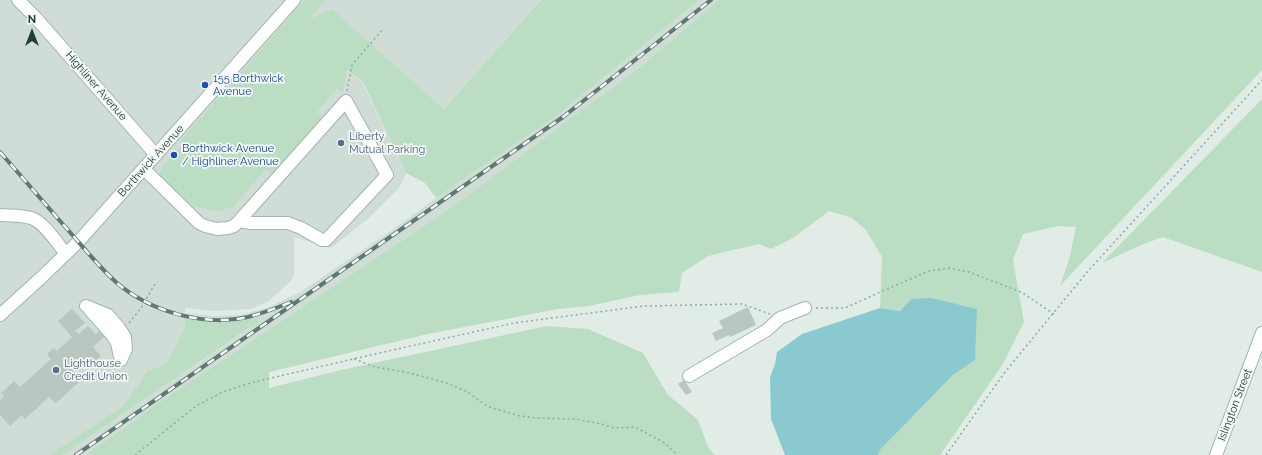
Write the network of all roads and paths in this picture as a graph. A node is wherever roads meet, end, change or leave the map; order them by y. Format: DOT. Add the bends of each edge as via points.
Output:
graph roads {
  1 [pos="18,0"];
  2 [pos="294,0"];
  3 [pos="383,29"];
  4 [pos="1262,80"];
  5 [pos="346,101"];
  6 [pos="156,155"];
  7 [pos="144,168"];
  8 [pos="0,215"];
  9 [pos="239,220"];
  10 [pos="66,254"];
  11 [pos="154,284"];
  12 [pos="86,306"];
  13 [pos="805,308"];
  14 [pos="1054,314"];
  15 [pos="0,315"];
  16 [pos="780,318"];
  17 [pos="128,325"];
  18 [pos="1262,333"];
  19 [pos="354,359"];
  20 [pos="121,360"];
  21 [pos="689,376"];
  22 [pos="135,455"];
  23 [pos="677,455"];
  24 [pos="946,455"];
  25 [pos="1216,455"];
  1 -- 6 [label="street, Highliner Avenue"];
  2 -- 6 [label="street, Borthwick Avenue"];
  3 -- 5 [label="path" via="352,64"];
  4 -- 14 [label="path" via="1088,271"];
  5 -- 9 [label="street"];
  5 -- 9 [label="street" via="387,175 326,240 288,223 251,223"];
  6 -- 7 [label="street, Borthwick Avenue"];
  7 -- 9 [label="street" via="199,223 216,229 234,226"];
  7 -- 10 [label="street, Borthwick Avenue"];
  8 -- 10 [label="street" via="22,216 40,222"];
  10 -- 15 [label="street, Borthwick Avenue"];
  11 -- 17 [label="path"];
  12 -- 20 [label="street" via="103,317 121,340"];
  13 -- 14 [label="path" via="845,308 929,271 949,268 969,272 1021,292"];
  13 -- 16 [label="street"];
  14 -- 24 [label="path" via="1005,372"];
  16 -- 19 [label="path" via="742,304 644,306 514,323"];
  16 -- 21 [label="street" via="767,330"];
  18 -- 25 [label="street, Islington Street"];
  19 -- 22 [label="path" via="225,391 196,406"];
  19 -- 23 [label="path" via="375,367 444,382 508,413 538,418 575,418 614,428 636,427 665,443"];
}
